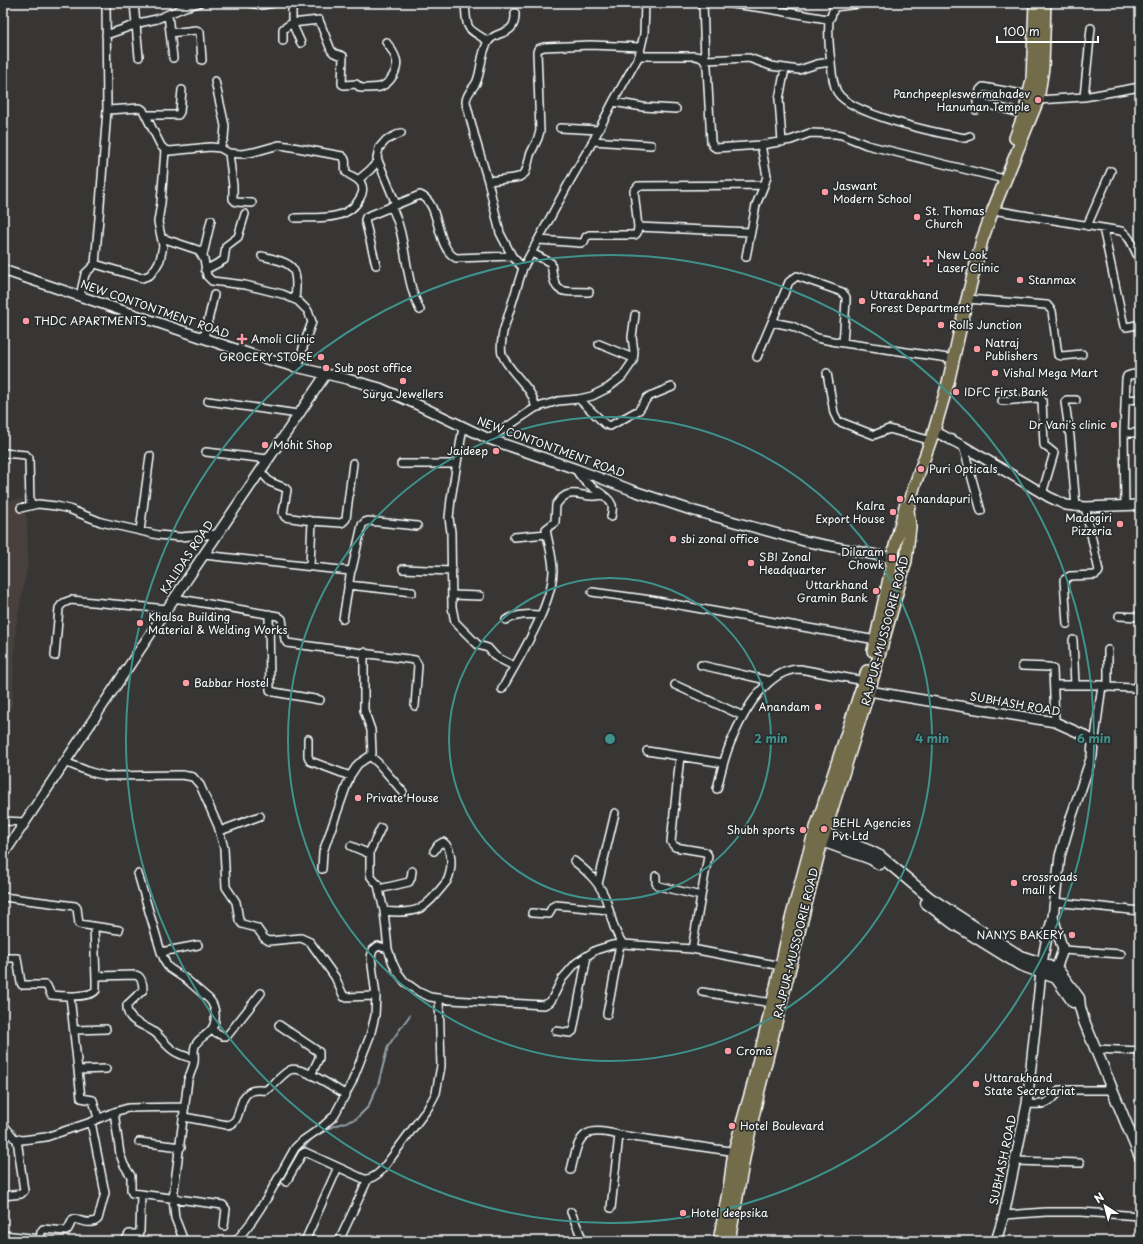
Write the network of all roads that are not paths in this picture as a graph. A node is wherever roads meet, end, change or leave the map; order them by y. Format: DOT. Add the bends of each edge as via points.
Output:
graph roads {
  1 [pos="106,3"];
  2 [pos="134,3"];
  3 [pos="199,3"];
  4 [pos="250,3"];
  5 [pos="274,3"];
  6 [pos="292,3"];
  7 [pos="465,3"];
  8 [pos="645,3"];
  9 [pos="703,3"];
  10 [pos="724,3"];
  11 [pos="1034,3"];
  12 [pos="1045,3"];
  13 [pos="859,4"];
  14 [pos="515,14"];
  15 [pos="168,15"];
  16 [pos="829,19"];
  17 [pos="292,23"];
  18 [pos="136,25"];
  19 [pos="1091,28"];
  20 [pos="170,33"];
  21 [pos="106,35"];
  22 [pos="283,41"];
  23 [pos="488,41"];
  24 [pos="386,42"];
  25 [pos="301,43"];
  26 [pos="641,47"];
  27 [pos="639,56"];
  28 [pos="139,57"];
  29 [pos="173,58"];
  30 [pos="202,60"];
  31 [pos="705,60"];
  32 [pos="830,62"];
  33 [pos="785,69"];
  34 [pos="215,81"];
  35 [pos="1140,87"];
  36 [pos="182,90"];
  37 [pos="1084,97"];
  38 [pos="1034,98"];
  39 [pos="613,102"];
  40 [pos="977,102"];
  41 [pos="676,109"];
  42 [pos="107,110"];
  43 [pos="976,110"];
  44 [pos="1024,114"];
  45 [pos="146,115"];
  46 [pos="560,128"];
  47 [pos="599,130"];
  48 [pos="401,132"];
  49 [pos="970,136"];
  50 [pos="594,141"];
  51 [pos="782,142"];
  52 [pos="651,145"];
  53 [pos="760,145"];
  54 [pos="220,148"];
  55 [pos="165,150"];
  56 [pos="229,153"];
  57 [pos="378,161"];
  58 [pos="1111,171"];
  59 [pos="1000,178"];
  60 [pos="358,180"];
  61 [pos="488,181"];
  62 [pos="765,183"];
  63 [pos="252,204"];
  64 [pos="394,205"];
  65 [pos="993,210"];
  66 [pos="245,214"];
  67 [pos="295,218"];
  68 [pos="211,220"];
  69 [pos="1087,226"];
  70 [pos="638,227"];
  71 [pos="1103,228"];
  72 [pos="750,232"];
  73 [pos="162,238"];
  74 [pos="539,240"];
  75 [pos="532,253"];
  76 [pos="203,256"];
  77 [pos="262,256"];
  78 [pos="512,256"];
  79 [pos="746,257"];
  80 [pos="1140,261"];
  81 [pos="95,264"];
  82 [pos="376,265"];
  83 [pos="523,268"];
  84 [pos="3,270"];
  85 [pos="205,270"];
  86 [pos="589,292"];
  87 [pos="214,295"];
  88 [pos="80,296"];
  89 [pos="295,299"];
  90 [pos="966,299"];
  91 [pos="420,310"];
  92 [pos="635,314"];
  93 [pos="772,322"];
  94 [pos="1137,325"];
  95 [pos="204,338"];
  96 [pos="843,343"];
  97 [pos="599,344"];
  98 [pos="1082,354"];
  99 [pos="757,357"];
  100 [pos="633,358"];
  101 [pos="948,358"];
  102 [pos="298,368"];
  103 [pos="827,373"];
  104 [pos="1140,373"];
  105 [pos="326,374"];
  106 [pos="672,387"];
  107 [pos="579,399"];
  108 [pos="1140,399"];
  109 [pos="1076,400"];
  110 [pos="1126,400"];
  111 [pos="208,401"];
  112 [pos="1002,401"];
  113 [pos="535,408"];
  114 [pos="298,414"];
  115 [pos="463,427"];
  116 [pos="934,431"];
  117 [pos="1140,432"];
  118 [pos="1124,434"];
  119 [pos="489,439"];
  120 [pos="924,439"];
  121 [pos="963,446"];
  122 [pos="206,452"];
  123 [pos="3,453"];
  124 [pos="150,456"];
  125 [pos="268,460"];
  126 [pos="354,463"];
  127 [pos="401,464"];
  128 [pos="457,464"];
  129 [pos="576,469"];
  130 [pos="260,471"];
  131 [pos="1042,494"];
  132 [pos="602,495"];
  133 [pos="30,505"];
  134 [pos="1125,505"];
  135 [pos="1140,505"];
  136 [pos="1080,507"];
  137 [pos="21,508"];
  138 [pos="981,511"];
  139 [pos="611,517"];
  140 [pos="312,521"];
  141 [pos="417,526"];
  142 [pos="140,531"];
  143 [pos="547,531"];
  144 [pos="217,534"];
  145 [pos="514,537"];
  146 [pos="204,555"];
  147 [pos="879,555"];
  148 [pos="893,558"];
  149 [pos="905,560"];
  150 [pos="310,566"];
  151 [pos="403,569"];
  152 [pos="351,570"];
  153 [pos="452,571"];
  154 [pos="890,574"];
  155 [pos="348,585"];
  156 [pos="412,592"];
  157 [pos="592,592"];
  158 [pos="452,595"];
  159 [pos="480,596"];
  160 [pos="174,598"];
  161 [pos="167,609"];
  162 [pos="269,614"];
  163 [pos="540,615"];
  164 [pos="1120,616"];
  165 [pos="1140,617"];
  166 [pos="343,619"];
  167 [pos="506,620"];
  168 [pos="1067,624"];
  169 [pos="876,640"];
  170 [pos="1073,640"];
  171 [pos="1108,650"];
  172 [pos="364,652"];
  173 [pos="55,656"];
  174 [pos="701,665"];
  175 [pos="514,666"];
  176 [pos="1022,666"];
  177 [pos="1139,671"];
  178 [pos="770,681"];
  179 [pos="675,685"];
  180 [pos="1054,685"];
  181 [pos="1075,685"];
  182 [pos="867,686"];
  183 [pos="1105,686"];
  184 [pos="502,688"];
  185 [pos="320,700"];
  186 [pos="415,706"];
  187 [pos="743,716"];
  188 [pos="1055,722"];
  189 [pos="308,739"];
  190 [pos="1093,750"];
  191 [pos="647,751"];
  192 [pos="370,756"];
  193 [pos="680,756"];
  194 [pos="65,762"];
  195 [pos="723,763"];
  196 [pos="350,776"];
  197 [pos="717,789"];
  198 [pos="403,792"];
  199 [pos="615,813"];
  200 [pos="260,816"];
  201 [pos="3,821"];
  202 [pos="25,822"];
  203 [pos="381,828"];
  204 [pos="220,831"];
  205 [pos="819,835"];
  206 [pos="351,846"];
  207 [pos="434,851"];
  208 [pos="370,854"];
  209 [pos="3,855"];
  210 [pos="574,861"];
  211 [pos="322,869"];
  212 [pos="412,871"];
  213 [pos="138,874"];
  214 [pos="656,876"];
  215 [pos="598,884"];
  216 [pos="378,889"];
  217 [pos="701,896"];
  218 [pos="3,897"];
  219 [pos="1055,902"];
  220 [pos="609,910"];
  221 [pos="384,911"];
  222 [pos="1140,911"];
  223 [pos="532,913"];
  224 [pos="1053,917"];
  225 [pos="94,927"];
  226 [pos="119,930"];
  227 [pos="622,944"];
  228 [pos="198,945"];
  229 [pos="692,949"];
  230 [pos="388,950"];
  231 [pos="1063,950"];
  232 [pos="161,952"];
  233 [pos="1121,954"];
  234 [pos="587,956"];
  235 [pos="3,958"];
  236 [pos="781,966"];
  237 [pos="1047,970"];
  238 [pos="96,979"];
  239 [pos="702,992"];
  240 [pos="260,993"];
  241 [pos="70,996"];
  242 [pos="376,996"];
  243 [pos="439,998"];
  244 [pos="772,1003"];
  245 [pos="607,1014"];
  246 [pos="279,1025"];
  247 [pos="106,1028"];
  248 [pos="75,1030"];
  249 [pos="211,1030"];
  250 [pos="556,1031"];
  251 [pos="1096,1049"];
  252 [pos="1140,1051"];
  253 [pos="194,1059"];
  254 [pos="106,1069"];
  255 [pos="78,1070"];
  256 [pos="311,1075"];
  257 [pos="1113,1090"];
  258 [pos="346,1095"];
  259 [pos="1027,1104"];
  260 [pos="185,1107"];
  261 [pos="114,1112"];
  262 [pos="184,1117"];
  263 [pos="95,1120"];
  264 [pos="3,1124"];
  265 [pos="619,1135"];
  266 [pos="17,1140"];
  267 [pos="139,1142"];
  268 [pos="181,1147"];
  269 [pos="739,1152"];
  270 [pos="1140,1157"];
  271 [pos="1016,1161"];
  272 [pos="1080,1163"];
  273 [pos="338,1167"];
  274 [pos="571,1170"];
  275 [pos="368,1179"];
  276 [pos="286,1182"];
  277 [pos="141,1194"];
  278 [pos="3,1196"];
  279 [pos="173,1198"];
  280 [pos="611,1208"];
  281 [pos="571,1212"];
  282 [pos="1004,1215"];
  283 [pos="1140,1216"];
  284 [pos="224,1226"];
  285 [pos="3,1234"];
  286 [pos="40,1240"];
  287 [pos="125,1241"];
  288 [pos="184,1241"];
  289 [pos="236,1241"];
  290 [pos="305,1241"];
  291 [pos="339,1241"];
  292 [pos="583,1241"];
  293 [pos="719,1241"];
  294 [pos="729,1241"];
  295 [pos="996,1241"];
  1 -- 21 [label="street"];
  2 -- 18 [label="street"];
  3 -- 15 [label="street"];
  4 -- 5 [label="street"];
  6 -- 17 [label="street"];
  7 -- 23 [label="street" via="468,28"];
  8 -- 26 [label="street"];
  9 -- 31 [label="street"];
  10 -- 16 [label="street"];
  11 -- 38 [label="main road, RAJPUR-MUSSOORIE ROAD"];
  12 -- 38 [label="main road, RAJPUR-MUSSOORIE ROAD" via="1043,68"];
  13 -- 16 [label="street" via="836,6"];
  14 -- 23 [label="street" via="510,29"];
  15 -- 18 [label="street"];
  15 -- 20 [label="street"];
  16 -- 32 [label="street"];
  17 -- 22 [label="street" via="283,29"];
  17 -- 24 [label="street" via="319,20 331,50 344,56 344,85 356,84 361,88 384,85 397,68 396,58"];
  17 -- 25 [label="street"];
  18 -- 21 [label="street"];
  18 -- 28 [label="street"];
  19 -- 37 [label="street"];
  20 -- 29 [label="street"];
  20 -- 30 [label="street" via="196,30 200,32"];
  21 -- 42 [label="street"];
  23 -- 61 [label="street" via="476,83 466,99"];
  26 -- 27 [label="street"];
  26 -- 61 [label="street" via="590,45 538,49 540,131 527,169 519,177"];
  27 -- 31 [label="street" via="695,56"];
  27 -- 39 [label="street"];
  31 -- 33 [label="street" via="749,58"];
  31 -- 53 [label="street" via="713,146 716,148"];
  32 -- 33 [label="street" via="803,69"];
  32 -- 49 [label="street" via="834,86 851,105 920,130 964,138"];
  33 -- 51 [label="street" via="779,99"];
  34 -- 54 [label="street" via="225,126"];
  35 -- 37 [label="street"];
  36 -- 45 [label="street" via="178,115"];
  37 -- 38 [label="street"];
  38 -- 40 [label="street" via="983,88"];
  38 -- 44 [label="main road, RAJPUR-MUSSOORIE ROAD"];
  38 -- 65 [label="main road, RAJPUR-MUSSOORIE ROAD"];
  39 -- 41 [label="street"];
  39 -- 47 [label="street"];
  40 -- 43 [label="street"];
  40 -- 44 [label="street"];
  42 -- 45 [label="street" via="137,107"];
  42 -- 81 [label="street"];
  44 -- 59 [label="main road, RAJPUR-MUSSOORIE ROAD"];
  45 -- 55 [label="street"];
  46 -- 47 [label="street"];
  47 -- 50 [label="street"];
  48 -- 57 [label="street" via="391,136 382,145 377,153"];
  50 -- 52 [label="street"];
  50 -- 74 [label="street"];
  51 -- 53 [label="street"];
  51 -- 59 [label="street" via="807,134 836,134 867,145"];
  53 -- 62 [label="street" via="767,176"];
  54 -- 55 [label="street"];
  54 -- 56 [label="street"];
  55 -- 73 [label="street" via="158,218"];
  56 -- 60 [label="street" via="248,153 279,145 342,156 346,161 346,172"];
  56 -- 63 [label="street" via="233,199 236,202"];
  57 -- 60 [label="street"];
  57 -- 64 [label="street"];
  58 -- 69 [label="street"];
  59 -- 101 [label="main road, RAJPUR-MUSSOORIE ROAD" via="976,239 962,287"];
  60 -- 67 [label="street" via="363,192 348,211 335,217"];
  61 -- 78 [label="street" via="500,233"];
  62 -- 70 [label="street" via="757,186 638,186 634,191"];
  62 -- 72 [label="street" via="756,205"];
  64 -- 78 [label="street" via="423,195 437,221 445,248 456,258"];
  64 -- 82 [label="street" via="366,218"];
  64 -- 91 [label="street" via="411,288"];
  65 -- 69 [label="street"];
  65 -- 90 [label="main road, RAJPUR-MUSSOORIE ROAD"];
  66 -- 85 [label="street" via="239,235 226,246 224,260"];
  68 -- 76 [label="street"];
  69 -- 71 [label="street"];
  70 -- 72 [label="street"];
  70 -- 74 [label="street" via="637,233 633,236 589,235 582,243"];
  71 -- 80 [label="street" via="1124,232"];
  71 -- 94 [label="street" via="1124,326"];
  72 -- 79 [label="street"];
  73 -- 76 [label="street" via="196,248"];
  73 -- 81 [label="street" via="160,260 146,278"];
  74 -- 75 [label="street"];
  75 -- 83 [label="street"];
  75 -- 86 [label="street" via="551,263 557,288 564,292"];
  76 -- 85 [label="street"];
  77 -- 89 [label="street" via="286,262 291,266 296,279"];
  78 -- 83 [label="street"];
  81 -- 88 [label="street" via="85,274"];
  83 -- 113 [label="street" via="502,332 502,355 531,395"];
  84 -- 88 [label="street, NEW CONTONTMENT ROAD"];
  85 -- 89 [label="street" via="212,281 245,285"];
  87 -- 95 [label="street"];
  88 -- 95 [label="street, NEW CONTONTMENT ROAD"];
  89 -- 102 [label="street" via="308,311 312,322"];
  90 -- 98 [label="street" via="1047,305 1052,311 1058,355"];
  90 -- 116 [label="main road, RAJPUR-MUSSOORIE ROAD" via="948,383"];
  92 -- 100 [label="street"];
  93 -- 96 [label="street" via="792,326 817,338"];
  93 -- 96 [label="street" via="789,282 799,276 842,292 846,297"];
  93 -- 99 [label="street"];
  95 -- 102 [label="street, NEW CONTONTMENT ROAD"];
  96 -- 101 [label="street"];
  97 -- 100 [label="street"];
  100 -- 107 [label="street" via="630,367 618,381 598,393"];
  101 -- 120 [label="main road, RAJPUR-MUSSOORIE ROAD"];
  102 -- 105 [label="street, NEW CONTONTMENT ROAD"];
  103 -- 120 [label="street" via="834,413 838,421 874,435 888,429"];
  104 -- 110 [label="street" via="1127,376"];
  105 -- 114 [label="street, KALIDAS ROAD"];
  105 -- 115 [label="street, NEW CONTONTMENT ROAD" via="380,388"];
  106 -- 107 [label="street" via="650,396 639,410 610,426"];
  107 -- 113 [label="street" via="558,401"];
  108 -- 110 [label="street"];
  109 -- 136 [label="street" via="1065,402"];
  110 -- 118 [label="street"];
  111 -- 114 [label="street"];
  112 -- 131 [label="street" via="1038,398 1042,400 1044,445 1054,453"];
  113 -- 119 [label="street"];
  114 -- 125 [label="street, KALIDAS ROAD"];
  115 -- 119 [label="street, NEW CONTONTMENT ROAD"];
  115 -- 128 [label="street"];
  116 -- 121 [label="street"];
  116 -- 149 [label="main road, RAJPUR-MUSSOORIE ROAD" via="908,510 910,526"];
  117 -- 118 [label="street"];
  118 -- 134 [label="street"];
  119 -- 129 [label="street, NEW CONTONTMENT ROAD"];
  120 -- 148 [label="main road, RAJPUR-MUSSOORIE ROAD"];
  121 -- 131 [label="street"];
  121 -- 138 [label="street"];
  122 -- 125 [label="street"];
  123 -- 133 [label="street" via="26,455 29,458"];
  124 -- 142 [label="street"];
  125 -- 130 [label="street, KALIDAS ROAD"];
  126 -- 140 [label="street" via="345,521"];
  127 -- 128 [label="street"];
  128 -- 153 [label="street" via="449,518"];
  129 -- 132 [label="street" via="579,476"];
  129 -- 147 [label="street, NEW CONTONTMENT ROAD" via="691,510 804,541"];
  130 -- 140 [label="street" via="270,482 287,490 283,513 285,517"];
  130 -- 144 [label="street, KALIDAS ROAD"];
  131 -- 136 [label="street" via="1066,505"];
  132 -- 139 [label="street" via="612,504"];
  132 -- 143 [label="street" via="566,495 556,505 556,520"];
  133 -- 137 [label="street"];
  133 -- 142 [label="street" via="47,504 62,507 94,520"];
  134 -- 135 [label="street"];
  134 -- 136 [label="street"];
  136 -- 168 [label="street" via="1099,571 1095,575 1070,576 1064,580"];
  140 -- 150 [label="street"];
  141 -- 152 [label="street" via="365,522 362,525"];
  142 -- 144 [label="street" via="169,536"];
  143 -- 145 [label="street"];
  143 -- 163 [label="street" via="553,575"];
  144 -- 146 [label="street, KALIDAS ROAD"];
  146 -- 150 [label="street"];
  146 -- 160 [label="street, KALIDAS ROAD"];
  147 -- 148 [label="street, NEW CONTONTMENT ROAD"];
  147 -- 154 [label="street" via="887,564"];
  148 -- 149 [label="main road" via="896,567 900,567"];
  148 -- 154 [label="main road, RAJPUR-MUSSOORIE ROAD"];
  149 -- 182 [label="main road, RAJPUR-MUSSOORIE ROAD"];
  150 -- 152 [label="street"];
  151 -- 153 [label="street"];
  152 -- 155 [label="street"];
  153 -- 158 [label="street"];
  154 -- 169 [label="main road, RAJPUR-MUSSOORIE ROAD"];
  155 -- 156 [label="street"];
  155 -- 166 [label="street"];
  157 -- 169 [label="street"];
  158 -- 159 [label="street"];
  158 -- 175 [label="street" via="455,622 478,645 488,648 496,657"];
  160 -- 161 [label="street, KALIDAS ROAD"];
  160 -- 162 [label="street"];
  161 -- 173 [label="street" via="66,601 59,608"];
  161 -- 194 [label="street, KALIDAS ROAD"];
  162 -- 172 [label="street" via="282,619 284,640 287,642"];
  162 -- 185 [label="street" via="270,690"];
  163 -- 167 [label="street" via="519,615"];
  163 -- 175 [label="street"];
  164 -- 165 [label="street"];
  169 -- 182 [label="main road, RAJPUR-MUSSOORIE ROAD"];
  170 -- 181 [label="street"];
  171 -- 183 [label="street"];
  172 -- 186 [label="street" via="417,661"];
  172 -- 192 [label="street" via="364,710 371,730"];
  174 -- 178 [label="street"];
  175 -- 184 [label="street"];
  176 -- 180 [label="street" via="1051,667 1054,671"];
  177 -- 183 [label="street" via="1139,684 1135,688"];
  178 -- 182 [label="street" via="786,671 800,669"];
  178 -- 187 [label="street"];
  179 -- 187 [label="street"];
  180 -- 181 [label="street"];
  180 -- 188 [label="street"];
  181 -- 183 [label="street"];
  182 -- 188 [label="street, SUBHASH ROAD"];
  182 -- 205 [label="main road, RAJPUR-MUSSOORIE ROAD"];
  183 -- 190 [label="street"];
  187 -- 195 [label="street"];
  188 -- 190 [label="street, SUBHASH ROAD" via="1088,737 1093,742"];
  189 -- 196 [label="street" via="309,760"];
  190 -- 219 [label="street, SUBHASH ROAD" via="1064,838"];
  191 -- 193 [label="street"];
  192 -- 196 [label="street" via="358,764"];
  192 -- 198 [label="street"];
  193 -- 195 [label="street"];
  193 -- 217 [label="street" via="671,842 675,847 707,854"];
  194 -- 202 [label="street, KALIDAS ROAD"];
  194 -- 204 [label="street" via="106,776 193,777 200,785"];
  195 -- 197 [label="street"];
  196 -- 211 [label="street" via="323,852"];
  199 -- 215 [label="street"];
  200 -- 204 [label="street"];
  201 -- 202 [label="street"];
  202 -- 209 [label="street, KALIDAS ROAD"];
  203 -- 208 [label="street"];
  204 -- 242 [label="street" via="224,848 226,887 236,902 242,924 257,928 269,942 301,938 307,940 321,956 344,997"];
  205 -- 236 [label="main road, RAJPUR-MUSSOORIE ROAD" via="791,919"];
  205 -- 237 [label="main road" via="870,850 930,898 1020,956"];
  205 -- 269 [label="main road, RAJPUR-MUSSOORIE ROAD" via="788,970"];
  206 -- 208 [label="street"];
  207 -- 221 [label="street" via="440,843 445,842 447,845 451,866 447,881 428,903 416,911"];
  208 -- 216 [label="street" via="370,873"];
  210 -- 215 [label="street"];
  212 -- 216 [label="street" via="409,882"];
  213 -- 232 [label="street"];
  214 -- 217 [label="street" via="656,883 659,886"];
  215 -- 220 [label="street"];
  216 -- 221 [label="street"];
  217 -- 229 [label="street"];
  218 -- 225 [label="street" via="75,906 79,924"];
  219 -- 222 [label="street"];
  219 -- 224 [label="street, SUBHASH ROAD"];
  220 -- 223 [label="street" via="556,905 552,906 549,914"];
  220 -- 227 [label="street" via="614,929"];
  221 -- 230 [label="street"];
  224 -- 231 [label="street, SUBHASH ROAD"];
  224 -- 237 [label="street, SUBHASH ROAD" via="1047,937"];
  225 -- 226 [label="street"];
  225 -- 238 [label="street"];
  227 -- 229 [label="street"];
  227 -- 234 [label="street" via="605,946"];
  227 -- 245 [label="street"];
  228 -- 232 [label="street"];
  229 -- 236 [label="street"];
  230 -- 242 [label="street" via="378,946 373,950"];
  230 -- 243 [label="street" via="396,970 412,988 430,997"];
  231 -- 233 [label="street"];
  231 -- 237 [label="street, SUBHASH ROAD"];
  232 -- 249 [label="street" via="169,968 212,1002 215,1010"];
  234 -- 243 [label="street" via="567,971 552,999 544,1006"];
  234 -- 250 [label="street" via="574,1031"];
  235 -- 241 [label="street" via="17,958 22,985 45,985 50,995"];
  236 -- 244 [label="main road, RAJPUR-MUSSOORIE ROAD"];
  237 -- 251 [label="main road" via="1059,971 1079,998"];
  237 -- 259 [label="street, SUBHASH ROAD"];
  238 -- 241 [label="street" via="95,993"];
  238 -- 253 [label="street" via="98,976 138,976 143,990 127,1005 130,1016 138,1024 155,1032 175,1052"];
  239 -- 244 [label="street"];
  240 -- 249 [label="street" via="226,1036"];
  241 -- 248 [label="street"];
  242 -- 258 [label="street" via="370,1036"];
  243 -- 275 [label="street" via="441,1066 436,1093 382,1170"];
  244 -- 269 [label="main road, RAJPUR-MUSSOORIE ROAD"];
  246 -- 256 [label="street" via="319,1052 320,1058"];
  247 -- 248 [label="street"];
  248 -- 255 [label="street"];
  249 -- 253 [label="street" via="198,1042 194,1049"];
  251 -- 252 [label="street"];
  251 -- 257 [label="main road"];
  253 -- 260 [label="street" via="188,1080"];
  254 -- 255 [label="street"];
  255 -- 263 [label="street" via="81,1098 93,1100"];
  256 -- 258 [label="street"];
  256 -- 262 [label="street" via="294,1068 266,1090 248,1092 235,1122 230,1125"];
  257 -- 259 [label="street" via="1059,1090 1054,1098 1042,1105"];
  257 -- 270 [label="main road"];
  258 -- 289 [label="street" via="334,1116 295,1148 267,1198"];
  259 -- 271 [label="street, SUBHASH ROAD"];
  260 -- 261 [label="street" via="133,1107"];
  260 -- 262 [label="street"];
  261 -- 263 [label="street"];
  261 -- 277 [label="street" via="120,1154 131,1176 131,1191"];
  262 -- 268 [label="street"];
  263 -- 266 [label="street" via="39,1138"];
  263 -- 286 [label="street" via="105,1193 98,1219 92,1223 73,1219 66,1231 43,1229 40,1232"];
  264 -- 266 [label="street"];
  265 -- 269 [label="street"];
  265 -- 274 [label="street" via="592,1131 582,1136"];
  265 -- 280 [label="street"];
  266 -- 278 [label="street" via="24,1191 21,1194"];
  267 -- 268 [label="street"];
  268 -- 279 [label="street"];
  269 -- 293 [label="main road, RAJPUR-MUSSOORIE ROAD" via="730,1182"];
  269 -- 294 [label="main road, RAJPUR-MUSSOORIE ROAD"];
  271 -- 272 [label="street"];
  271 -- 282 [label="street, SUBHASH ROAD"];
  273 -- 275 [label="street"];
  273 -- 276 [label="street" via="305,1152"];
  273 -- 290 [label="street"];
  275 -- 291 [label="street"];
  277 -- 279 [label="street"];
  277 -- 287 [label="street" via="140,1231 138,1234 129,1234"];
  279 -- 284 [label="street" via="224,1206"];
  279 -- 288 [label="street" via="175,1218"];
  281 -- 292 [label="street"];
  282 -- 283 [label="street" via="1081,1212"];
  282 -- 295 [label="street, SUBHASH ROAD"];
  285 -- 286 [label="street"];
}
